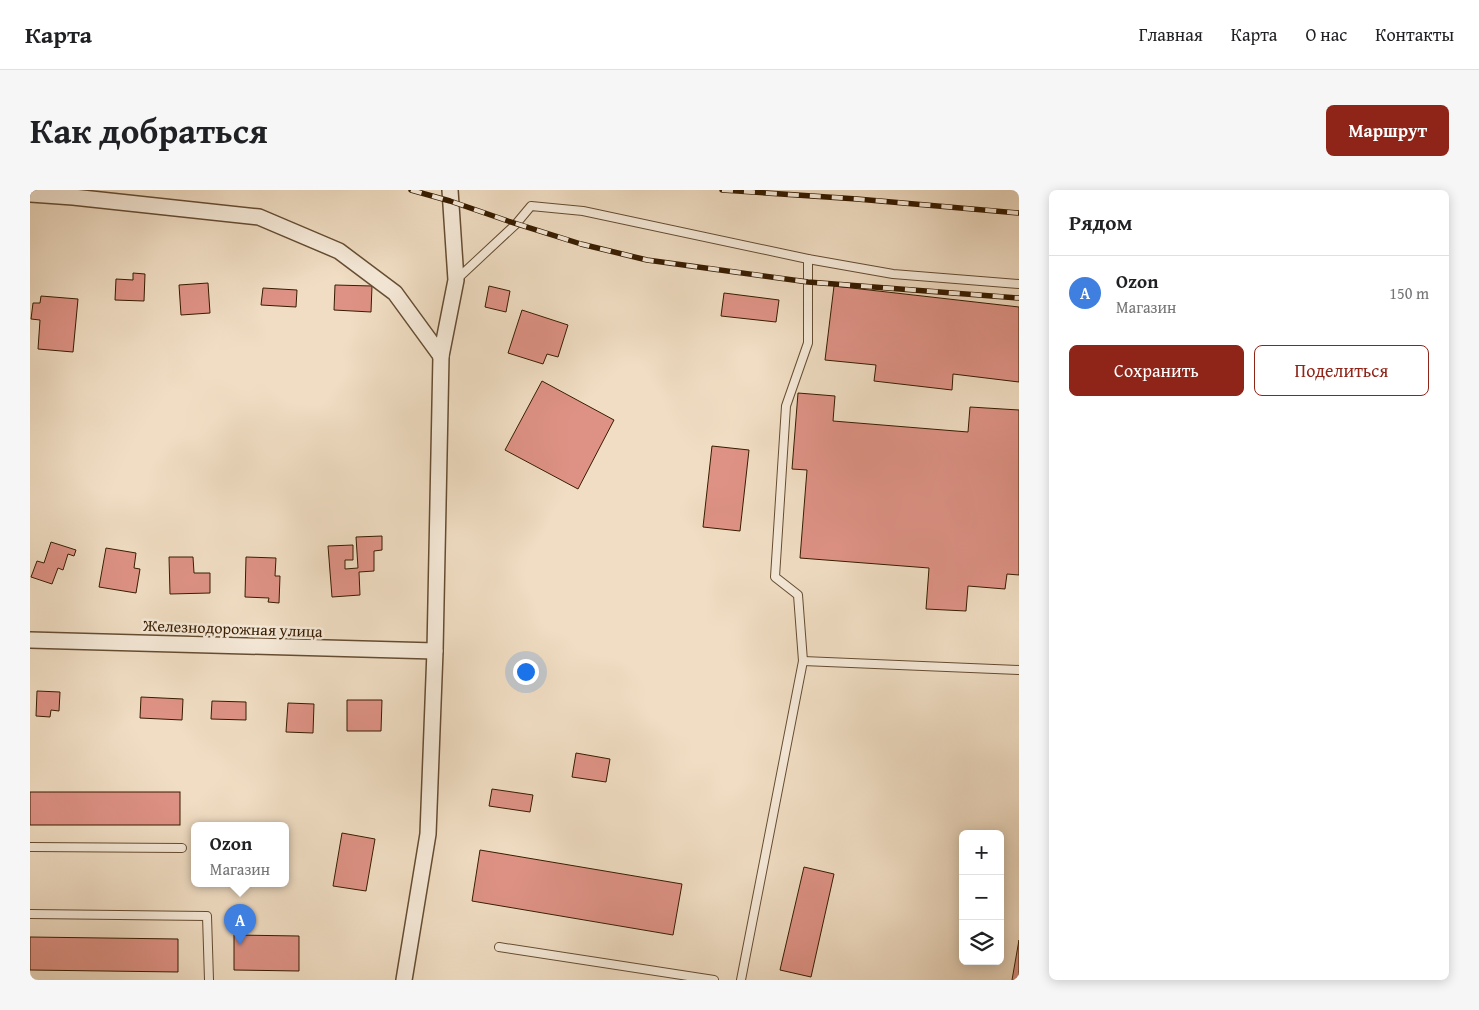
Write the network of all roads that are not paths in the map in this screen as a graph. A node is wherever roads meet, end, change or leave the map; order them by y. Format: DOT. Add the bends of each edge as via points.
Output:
graph roads {
  1 [pos="450,190"];
  2 [pos="30,194"];
  3 [pos="808,259"];
  4 [pos="456,280"];
  5 [pos="1019,284"];
  6 [pos="440,356"];
  7 [pos="30,640"];
  8 [pos="435,651"];
  9 [pos="803,662"];
  10 [pos="1019,670"];
  11 [pos="30,847"];
  12 [pos="182,848"];
  13 [pos="30,914"];
  14 [pos="499,947"];
  15 [pos="208,980"];
  16 [pos="404,980"];
  17 [pos="714,980"];
  18 [pos="741,980"];
  1 -- 4 [label="street"];
  2 -- 6 [label="street" via="259,217 339,251 395,293"];
  3 -- 4 [label="lane" via="583,211 532,206"];
  3 -- 5 [label="lane" via="892,274"];
  3 -- 9 [label="lane" via="808,343 786,406 775,577 798,595"];
  4 -- 6 [label="street"];
  6 -- 8 [label="street"];
  7 -- 8 [label="street, Железнодорожная улица"];
  8 -- 16 [label="street" via="428,834"];
  9 -- 10 [label="lane"];
  9 -- 18 [label="lane"];
  11 -- 12 [label="lane"];
  13 -- 15 [label="lane" via="207,916"];
  14 -- 17 [label="lane"];
}
